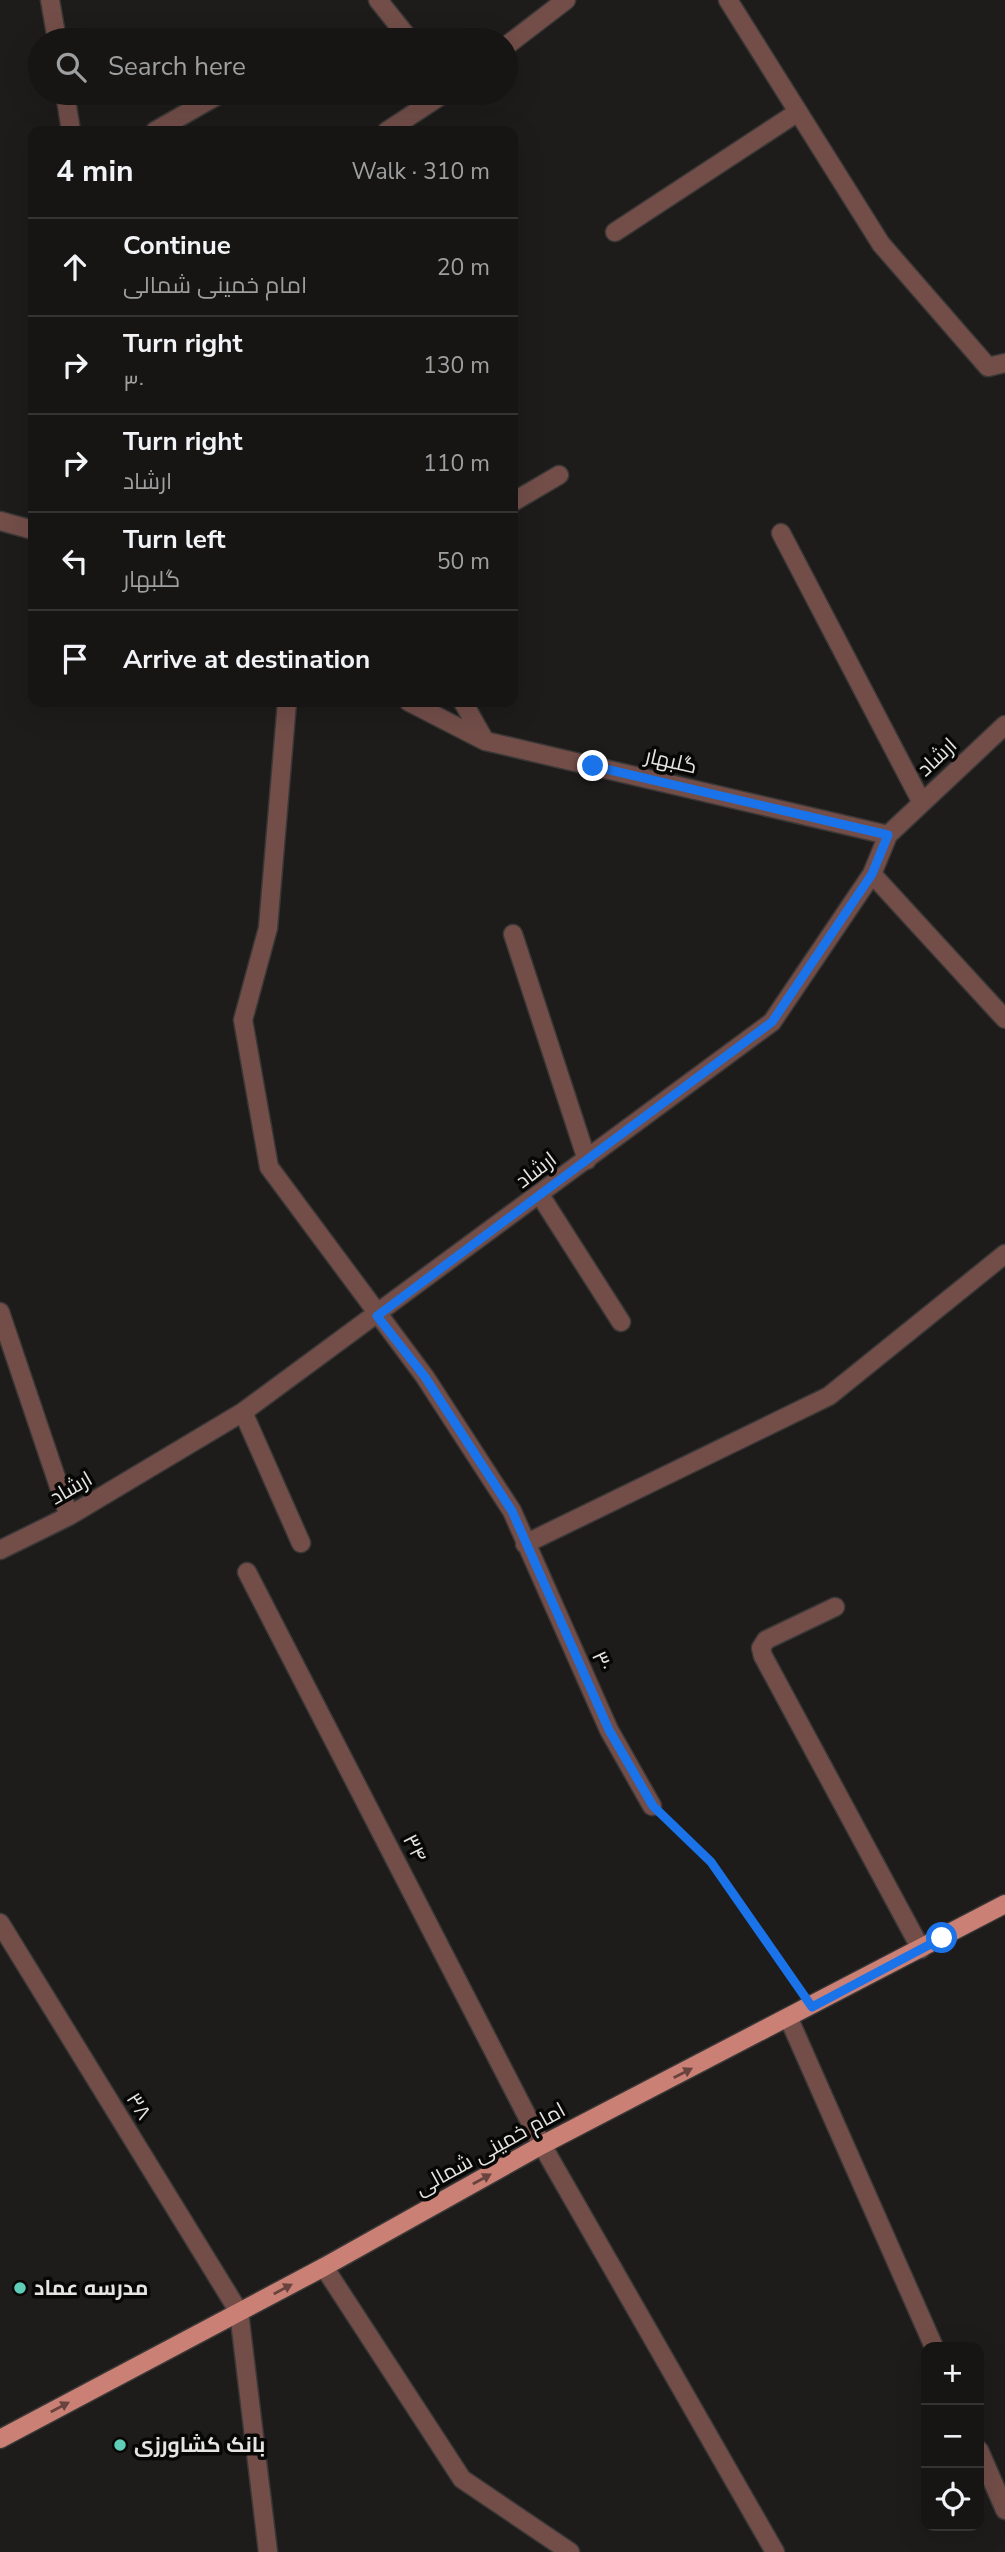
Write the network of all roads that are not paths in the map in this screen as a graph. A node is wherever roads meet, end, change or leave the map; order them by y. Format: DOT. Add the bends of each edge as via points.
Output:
graph roads {
  1 [pos="50,0"];
  2 [pos="378,0"];
  3 [pos="566,0"];
  4 [pos="728,0"];
  5 [pos="55,28"];
  6 [pos="400,28"];
  7 [pos="518,37"];
  8 [pos="67,105"];
  9 [pos="201,105"];
  10 [pos="427,105"];
  11 [pos="798,112"];
  12 [pos="70,126"];
  13 [pos="164,126"];
  14 [pos="395,126"];
  15 [pos="615,232"];
  16 [pos="1005,363"];
  17 [pos="559,475"];
  18 [pos="518,499"];
  19 [pos="0,521"];
  20 [pos="28,529"];
  21 [pos="781,533"];
  22 [pos="287,707"];
  23 [pos="419,707"];
  24 [pos="466,707"];
  25 [pos="1005,724"];
  26 [pos="485,741"];
  27 [pos="922,803"];
  28 [pos="888,835"];
  29 [pos="872,874"];
  30 [pos="513,934"];
  31 [pos="1005,1019"];
  32 [pos="587,1160"];
  33 [pos="540,1195"];
  34 [pos="1005,1254"];
  35 [pos="0,1312"];
  36 [pos="377,1316"];
  37 [pos="621,1322"];
  38 [pos="243,1412"];
  39 [pos="69,1516"];
  40 [pos="301,1543"];
  41 [pos="525,1544"];
  42 [pos="0,1550"];
  43 [pos="247,1572"];
  44 [pos="835,1607"];
  45 [pos="653,1806"];
  46 [pos="1005,1904"];
  47 [pos="0,1923"];
  48 [pos="921,1949"];
  49 [pos="789,2019"];
  50 [pos="542,2145"];
  51 [pos="324,2267"];
  52 [pos="239,2312"];
  53 [pos="931,2342"];
  54 [pos="0,2440"];
  55 [pos="984,2462"];
  56 [pos="1005,2510"];
  57 [pos="268,2552"];
  58 [pos="570,2552"];
  59 [pos="775,2552"];
  1 -- 5 [label="street"];
  2 -- 6 [label="street"];
  3 -- 7 [label="street"];
  4 -- 11 [label="street"];
  8 -- 12 [label="street"];
  9 -- 13 [label="street"];
  10 -- 14 [label="street"];
  11 -- 15 [label="street"];
  11 -- 16 [label="street" via="881,244 988,367"];
  17 -- 18 [label="street"];
  19 -- 20 [label="street"];
  21 -- 27 [label="street"];
  22 -- 36 [label="street, ۳۰" via="268,928 243,1020 269,1167"];
  23 -- 26 [label="street, گلبهار"];
  24 -- 26 [label="street"];
  25 -- 27 [label="street, ارشاد"];
  26 -- 28 [label="street, گلبهار"];
  27 -- 28 [label="street, ارشاد"];
  28 -- 29 [label="street, ارشاد"];
  29 -- 31 [label="street"];
  29 -- 32 [label="street, ارشاد" via="772,1022"];
  30 -- 32 [label="street"];
  32 -- 33 [label="street, ارشاد"];
  33 -- 36 [label="street, ارشاد"];
  33 -- 37 [label="street"];
  34 -- 41 [label="street" via="829,1396"];
  35 -- 39 [label="street"];
  36 -- 38 [label="street, ارشاد"];
  36 -- 41 [label="street, ۳۰" via="425,1377 512,1511"];
  38 -- 39 [label="street, ارشاد"];
  38 -- 40 [label="street"];
  39 -- 42 [label="street, ارشاد"];
  41 -- 45 [label="street, ۳۰" via="609,1730"];
  43 -- 50 [label="street, ۳۴"];
  44 -- 48 [label="street" via="766,1640 762,1656"];
  46 -- 48 [label="main road, امام خمینی شمالی"];
  47 -- 52 [label="street, ۳۸"];
  48 -- 49 [label="main road, امام خمینی شمالی"];
  50 -- 49 [label="main road, امام خمینی شمالی, one-way"];
  49 -- 53 [label="street"];
  51 -- 50 [label="main road, امام خمینی شمالی, one-way"];
  50 -- 59 [label="street, ۳۴"];
  52 -- 51 [label="main road, امام خمینی شمالی, one-way"];
  51 -- 58 [label="street" via="462,2479"];
  54 -- 52 [label="main road, امام خمینی شمالی, one-way"];
  52 -- 57 [label="street"];
  55 -- 56 [label="street"];
}
